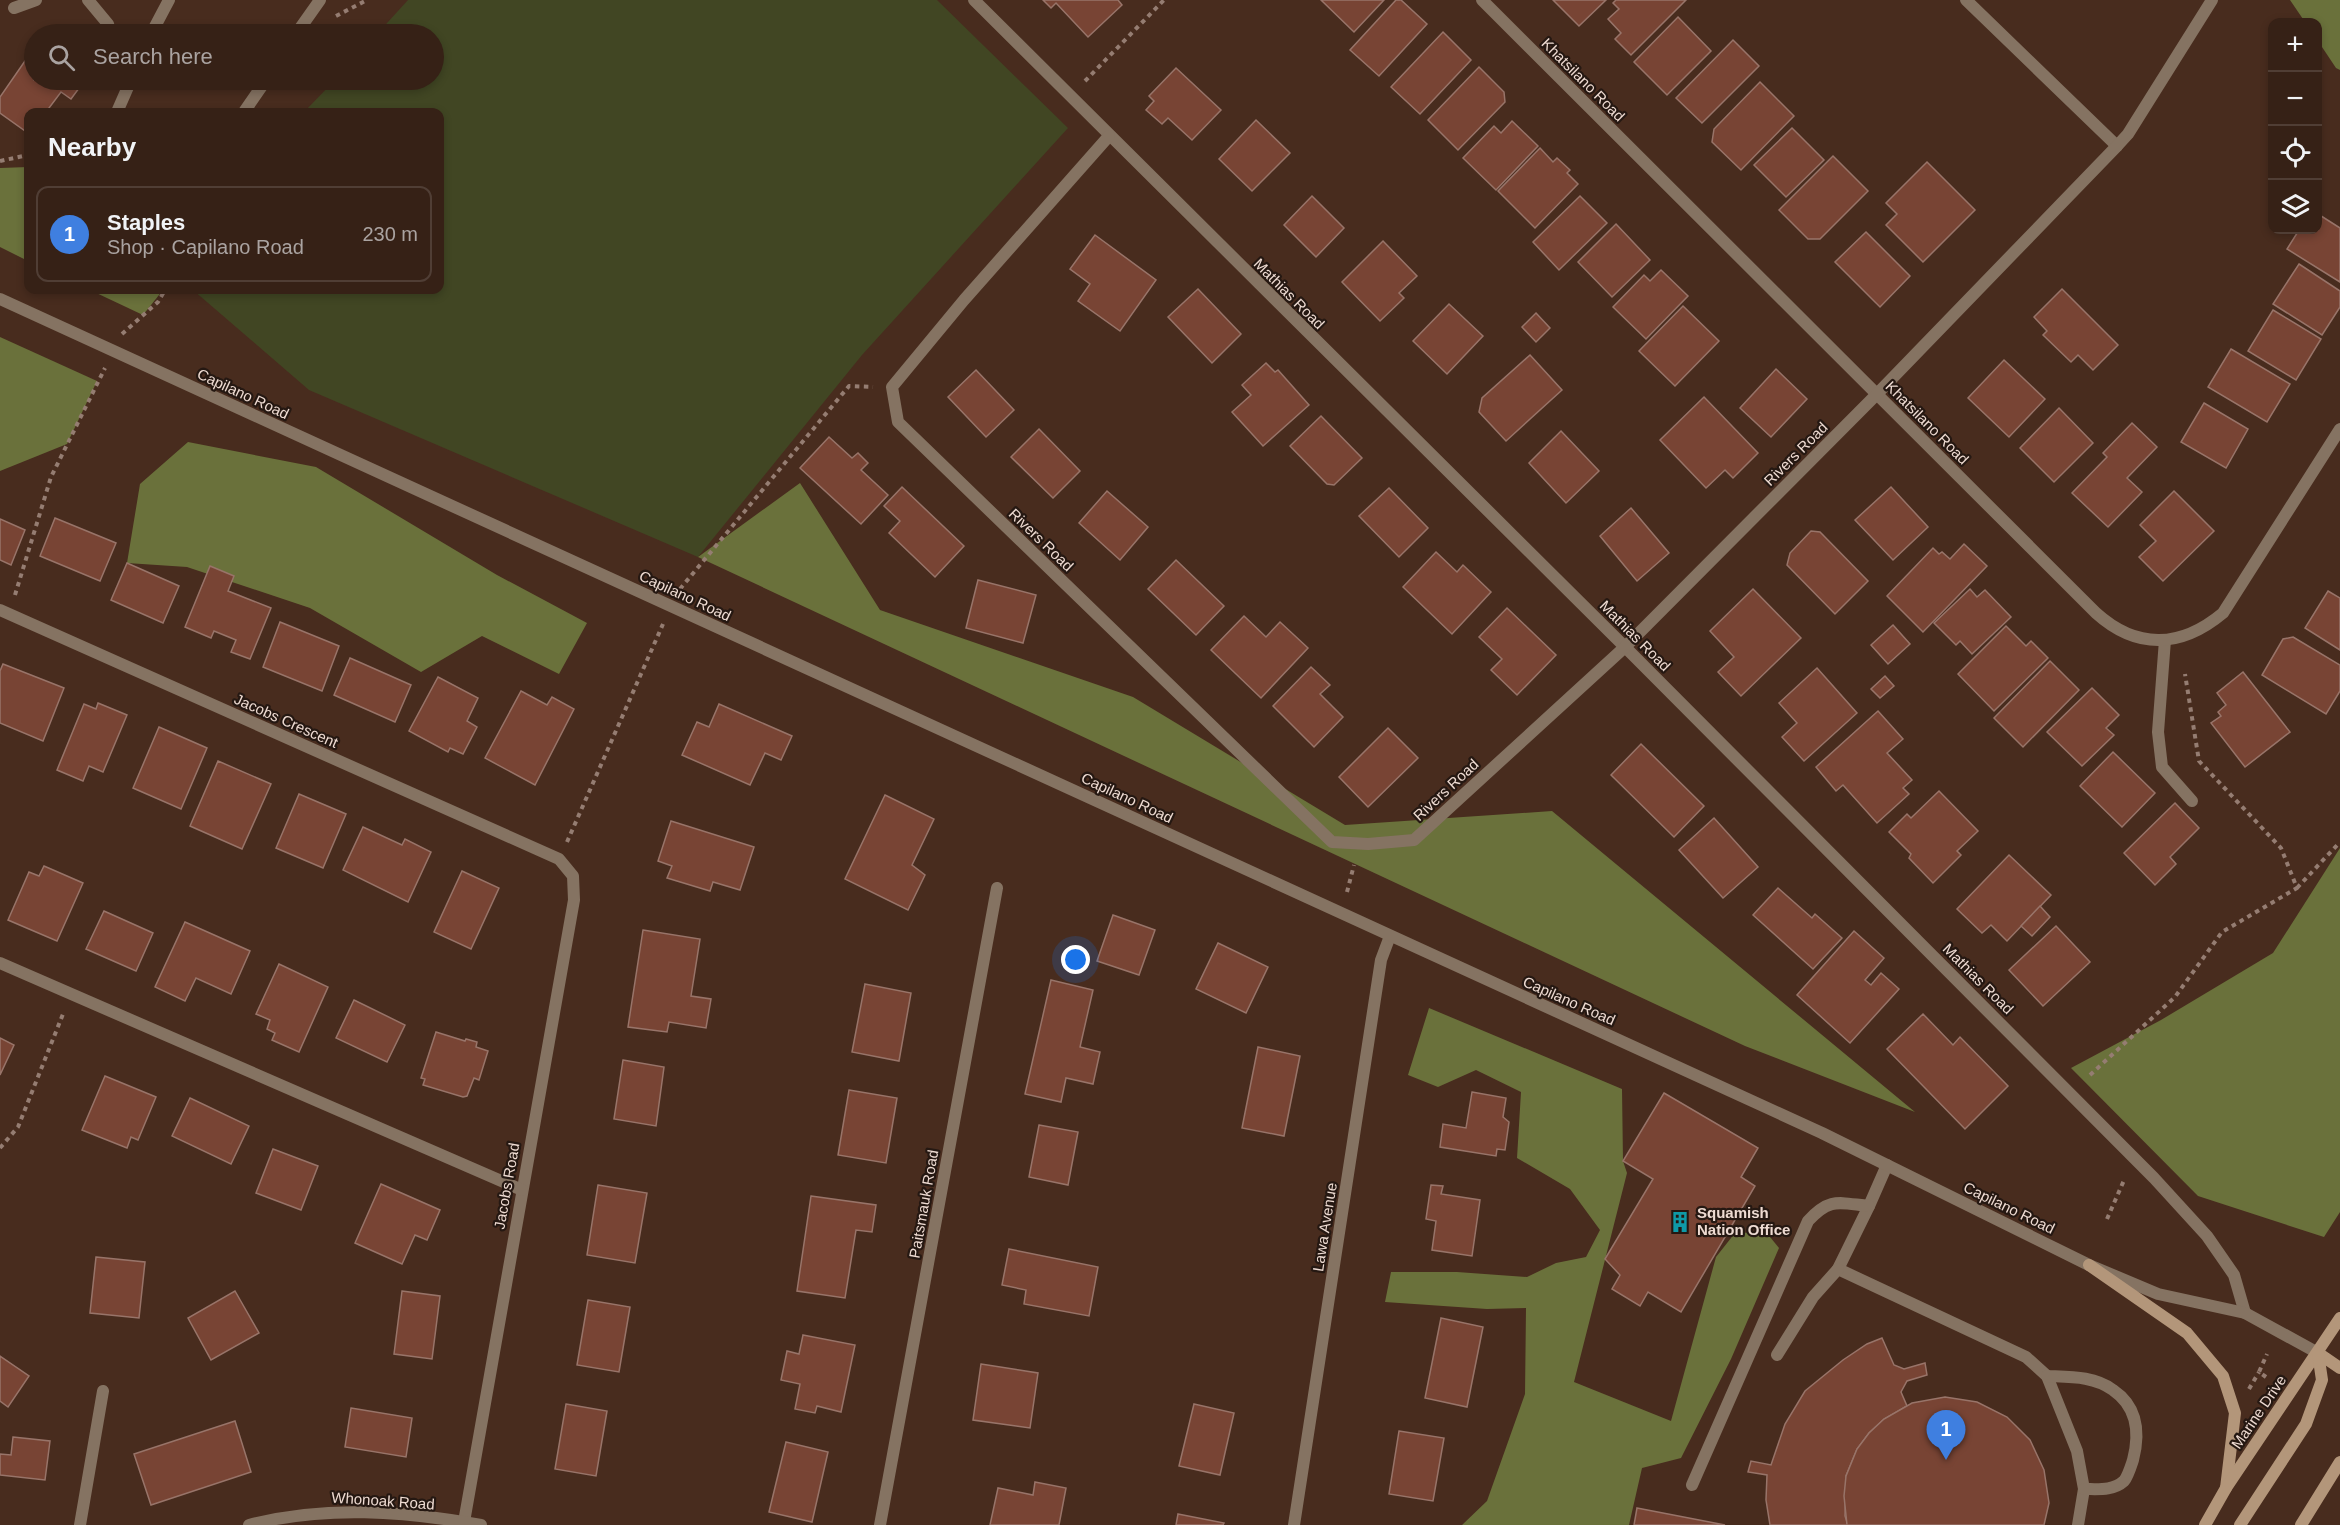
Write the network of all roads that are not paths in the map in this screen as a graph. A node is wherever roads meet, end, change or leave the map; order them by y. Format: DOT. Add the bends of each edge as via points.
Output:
graph roads {
  1 [pos="36,0"];
  2 [pos="88,0"];
  3 [pos="170,0"];
  4 [pos="320,0"];
  5 [pos="975,0"];
  6 [pos="1482,0"];
  7 [pos="1966,0"];
  8 [pos="2212,0"];
  9 [pos="14,8"];
  10 [pos="108,24"];
  11 [pos="157,24"];
  12 [pos="303,24"];
  13 [pos="125,90"];
  14 [pos="259,90"];
  15 [pos="119,108"];
  16 [pos="247,108"];
  17 [pos="1109,136"];
  18 [pos="2117,146"];
  19 [pos="0,299"];
  20 [pos="1877,394"];
  21 [pos="2340,429"];
  22 [pos="4,612"];
  23 [pos="2165,640"];
  24 [pos="1624,647"];
  25 [pos="2192,801"];
  26 [pos="559,859"];
  27 [pos="997,888"];
  28 [pos="1390,936"];
  29 [pos="0,963"];
  30 [pos="1887,1165"];
  31 [pos="522,1190"];
  32 [pos="1869,1206"];
  33 [pos="2089,1265"];
  34 [pos="1838,1269"];
  35 [pos="2245,1313"];
  36 [pos="2340,1318"];
  37 [pos="2318,1353"];
  38 [pos="1777,1355"];
  39 [pos="2340,1368"];
  40 [pos="2047,1376"];
  41 [pos="103,1391"];
  42 [pos="2340,1462"];
  43 [pos="1692,1485"];
  44 [pos="2226,1488"];
  45 [pos="2084,1490"];
  46 [pos="464,1522"];
  47 [pos="80,1525"];
  48 [pos="249,1525"];
  49 [pos="481,1525"];
  50 [pos="880,1525"];
  51 [pos="1294,1525"];
  52 [pos="2078,1525"];
  53 [pos="2205,1525"];
  54 [pos="2240,1525"];
  55 [pos="2301,1525"];
  1 -- 9 [label="street"];
  2 -- 10 [label="street"];
  3 -- 11 [label="street"];
  4 -- 12 [label="street"];
  5 -- 17 [label="street, Mathias Road"];
  6 -- 20 [label="street, Khatsilano Road"];
  7 -- 18 [label="street"];
  8 -- 18 [label="street, Rivers Road"];
  13 -- 15 [label="street"];
  14 -- 16 [label="street"];
  17 -- 24 [label="street, Mathias Road"];
  17 -- 24 [label="street, Rivers Road" via="892,387 898,423 1332,842 1414,840"];
  18 -- 20 [label="street, Rivers Road"];
  19 -- 28 [label="street, Capilano Road"];
  20 -- 23 [label="street, Khatsilano Road" via="2111,627 2146,640"];
  20 -- 24 [label="street, Rivers Road"];
  21 -- 23 [label="street, Khatsilano Road" via="2223,613 2210,624"];
  22 -- 26 [label="street, Jacobs Crescent"];
  23 -- 25 [label="street" via="2158,732 2162,767"];
  24 -- 35 [label="street, Mathias Road" via="2184,1211 2234,1275"];
  26 -- 31 [label="street, Jacobs Road" via="573,876 574,900"];
  27 -- 50 [label="street, Paitsmauk Road"];
  28 -- 30 [label="street, Capilano Road"];
  28 -- 51 [label="street, Lawa Avenue" via="1382,960"];
  29 -- 31 [label="street"];
  30 -- 32 [label="street"];
  30 -- 33 [label="street, Capilano Road"];
  31 -- 46 [label="street, Jacobs Road"];
  32 -- 34 [label="street"];
  32 -- 43 [label="street" via="1826,1205 1808,1221"];
  33 -- 35 [label="street, Capilano Road" via="2157,1294"];
  33 -- 44 [label="main road" via="2187,1334 2223,1376 2235,1413"];
  34 -- 38 [label="street" via="1803,1311"];
  34 -- 40 [label="street" via="2026,1357"];
  35 -- 37 [label="street, Capilano Road"];
  36 -- 37 [label="main road, Marine Drive"];
  37 -- 39 [label="main road"];
  37 -- 44 [label="main road, Marine Drive"];
  37 -- 54 [label="main road" via="2322,1380 2306,1424"];
  40 -- 45 [label="street" via="2077,1451"];
  40 -- 45 [label="street" via="2091,1379 2112,1389 2126,1400 2136,1420 2137,1441 2125,1480 2111,1488"];
  41 -- 47 [label="street"];
  42 -- 55 [label="main road"];
  44 -- 53 [label="main road, Marine Drive"];
  45 -- 52 [label="street"];
  46 -- 48 [label="street, Whonoak Road" via="380,1513 319,1512"];
  46 -- 49 [label="street, Whonoak Road"];
}
